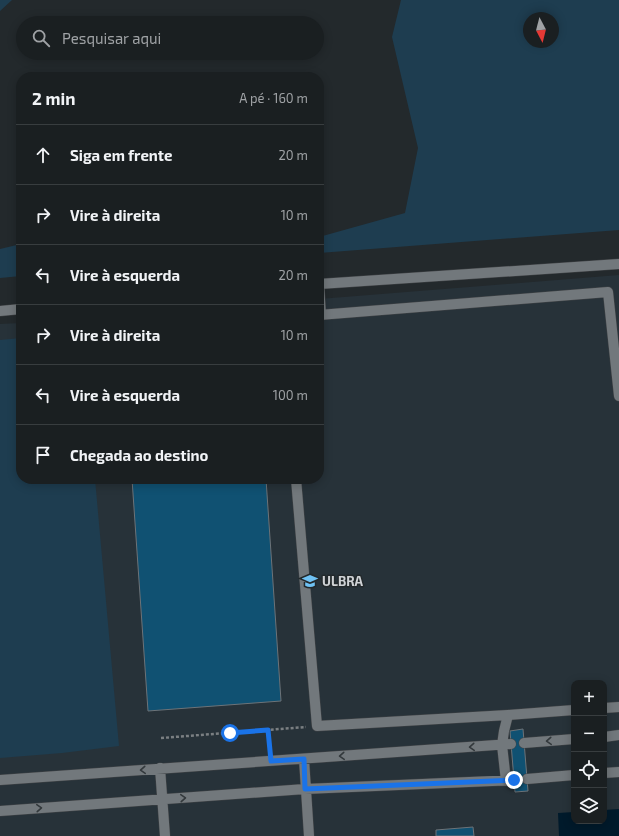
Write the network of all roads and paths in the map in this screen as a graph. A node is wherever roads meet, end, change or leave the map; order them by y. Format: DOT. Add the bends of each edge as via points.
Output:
graph roads {
  1 [pos="619,264"];
  2 [pos="324,284"];
  3 [pos="16,309"];
  4 [pos="0,311"];
  5 [pos="324,315"];
  6 [pos="619,396"];
  7 [pos="296,484"];
  8 [pos="619,707"];
  9 [pos="607,708"];
  10 [pos="571,710"];
  11 [pos="508,716"];
  12 [pos="317,726"];
  13 [pos="268,730"];
  14 [pos="619,735"];
  15 [pos="607,736"];
  16 [pos="161,738"];
  17 [pos="571,739"];
  18 [pos="524,743"];
  19 [pos="507,744"];
  20 [pos="304,759"];
  21 [pos="271,761"];
  22 [pos="160,768"];
  23 [pos="619,772"];
  24 [pos="607,773"];
  25 [pos="571,775"];
  26 [pos="527,779"];
  27 [pos="0,780"];
  28 [pos="305,789"];
  29 [pos="162,799"];
  30 [pos="0,811"];
  31 [pos="166,836"];
  32 [pos="309,836"];
  1 -- 2 [label="street"];
  3 -- 4 [label="street"];
  5 -- 6 [label="street" via="608,292"];
  7 -- 12 [label="street"];
  8 -- 9 [label="street"];
  10 -- 11 [label="street"];
  11 -- 12 [label="street"];
  11 -- 19 [label="street" via="504,731"];
  12 -- 13 [label="path"];
  13 -- 16 [label="path"];
  13 -- 21 [label="path"];
  14 -- 15 [label="street"];
  17 -- 18 [label="street, one-way"];
  19 -- 20 [label="street, one-way"];
  19 -- 28 [label="street" via="510,780"];
  20 -- 21 [label="street"];
  20 -- 28 [label="street"];
  21 -- 22 [label="street"];
  22 -- 27 [label="street, one-way"];
  22 -- 29 [label="street"];
  23 -- 24 [label="street"];
  25 -- 26 [label="street"];
  29 -- 28 [label="street, one-way"];
  28 -- 32 [label="street"];
  30 -- 29 [label="street, one-way"];
  29 -- 31 [label="street"];
}
